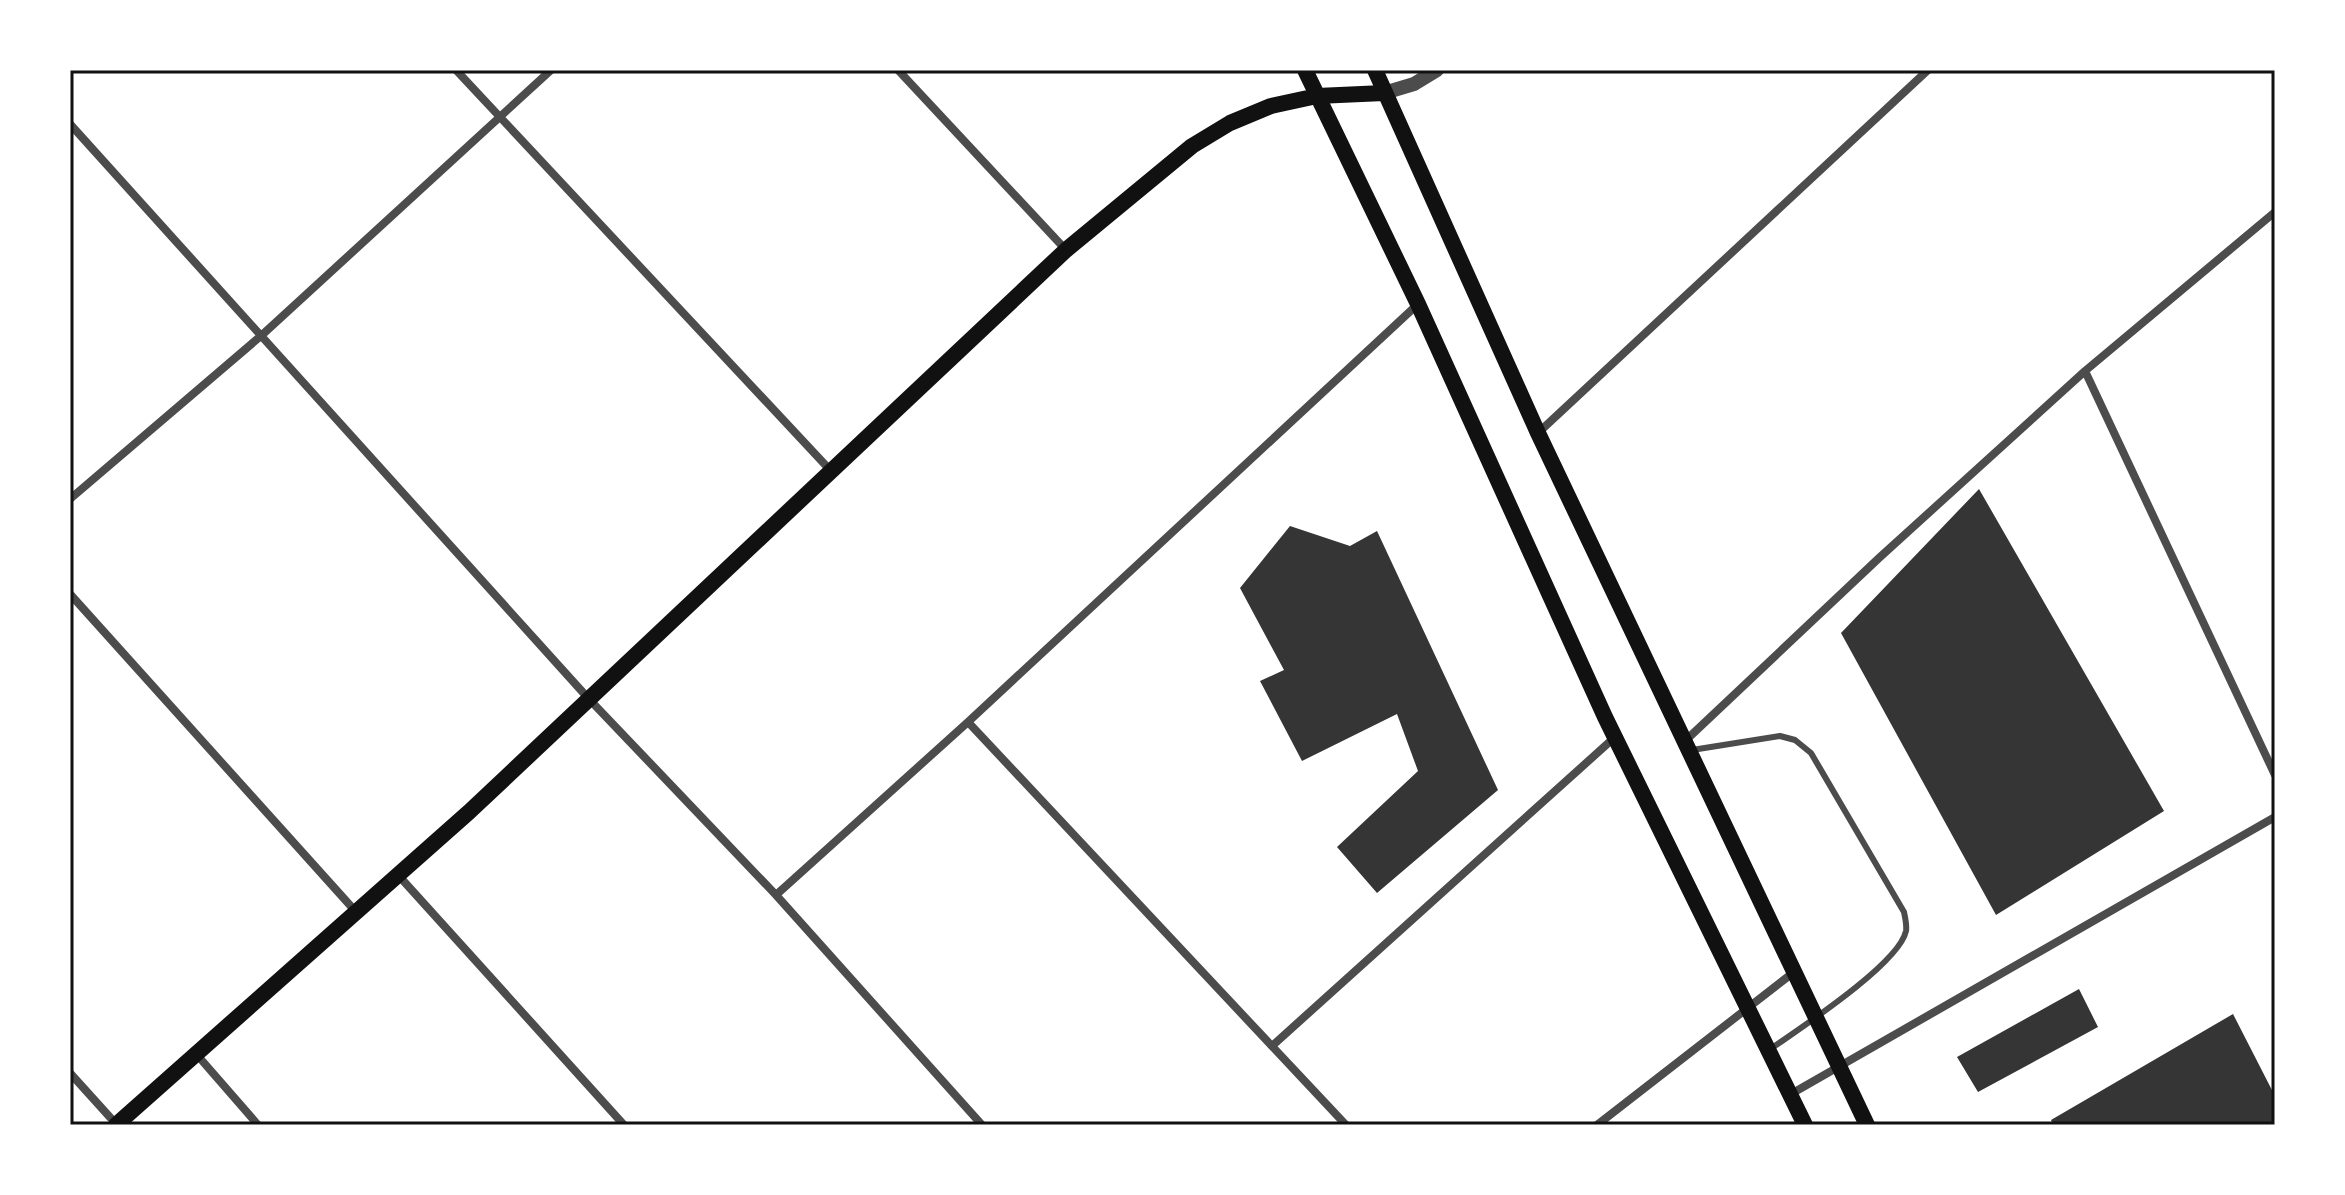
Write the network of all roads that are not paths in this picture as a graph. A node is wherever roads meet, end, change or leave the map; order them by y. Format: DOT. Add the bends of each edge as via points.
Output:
graph roads {
  1 [pos="456,70"];
  2 [pos="551,70"];
  3 [pos="898,70"];
  4 [pos="1305,70"];
  5 [pos="1375,70"];
  6 [pos="1437,70"];
  7 [pos="1928,70"];
  8 [pos="1384,93"];
  9 [pos="1317,96"];
  10 [pos="500,118"];
  11 [pos="70,124"];
  12 [pos="2275,212"];
  13 [pos="1066,250"];
  14 [pos="1418,304"];
  15 [pos="262,335"];
  16 [pos="2085,371"];
  17 [pos="1538,433"];
  18 [pos="831,471"];
  19 [pos="70,499"];
  20 [pos="70,594"];
  21 [pos="588,698"];
  22 [pos="968,722"];
  23 [pos="1615,737"];
  24 [pos="1686,747"];
  25 [pos="2275,775"];
  26 [pos="2275,817"];
  27 [pos="399,876"];
  28 [pos="776,895"];
  29 [pos="357,913"];
  30 [pos="1794,972"];
  31 [pos="1748,1006"];
  32 [pos="1816,1017"];
  33 [pos="1272,1046"];
  34 [pos="1769,1050"];
  35 [pos="198,1056"];
  36 [pos="1839,1065"];
  37 [pos="70,1073"];
  38 [pos="1790,1095"];
  39 [pos="117,1125"];
  40 [pos="258,1125"];
  41 [pos="624,1125"];
  42 [pos="982,1125"];
  43 [pos="1346,1125"];
  44 [pos="1597,1125"];
  45 [pos="1805,1125"];
  46 [pos="1867,1125"];
  1 -- 10 [label="street"];
  2 -- 10 [label="street"];
  3 -- 13 [label="street"];
  4 -- 9 [label="main road"];
  5 -- 8 [label="main road"];
  6 -- 8 [label="street"];
  7 -- 17 [label="street"];
  8 -- 9 [label="main road"];
  8 -- 17 [label="main road"];
  9 -- 13 [label="main road" via="1271,106 1217,130"];
  9 -- 14 [label="main road"];
  10 -- 15 [label="street"];
  10 -- 18 [label="street"];
  11 -- 15 [label="street"];
  12 -- 16 [label="street"];
  13 -- 18 [label="main road"];
  14 -- 22 [label="street"];
  14 -- 23 [label="main road"];
  15 -- 19 [label="street"];
  15 -- 21 [label="street"];
  16 -- 24 [label="street"];
  16 -- 25 [label="street"];
  17 -- 24 [label="main road"];
  18 -- 21 [label="main road"];
  20 -- 29 [label="street"];
  21 -- 27 [label="main road"];
  21 -- 28 [label="street"];
  22 -- 28 [label="street"];
  22 -- 33 [label="street"];
  23 -- 31 [label="main road"];
  23 -- 33 [label="street"];
  24 -- 30 [label="main road"];
  24 -- 32 [label="lane" via="1780,736 1795,740 1811,753 1904,912 1907,930 1899,945"];
  26 -- 36 [label="street"];
  27 -- 29 [label="main road"];
  27 -- 41 [label="street"];
  28 -- 42 [label="street"];
  29 -- 35 [label="main road"];
  30 -- 31 [label="street"];
  30 -- 32 [label="main road"];
  31 -- 34 [label="main road"];
  31 -- 44 [label="street"];
  32 -- 34 [label="lane"];
  32 -- 36 [label="main road"];
  33 -- 43 [label="street"];
  34 -- 38 [label="main road"];
  35 -- 39 [label="main road"];
  35 -- 40 [label="street"];
  36 -- 38 [label="street"];
  36 -- 46 [label="main road"];
  37 -- 39 [label="street"];
  38 -- 45 [label="main road"];
}
